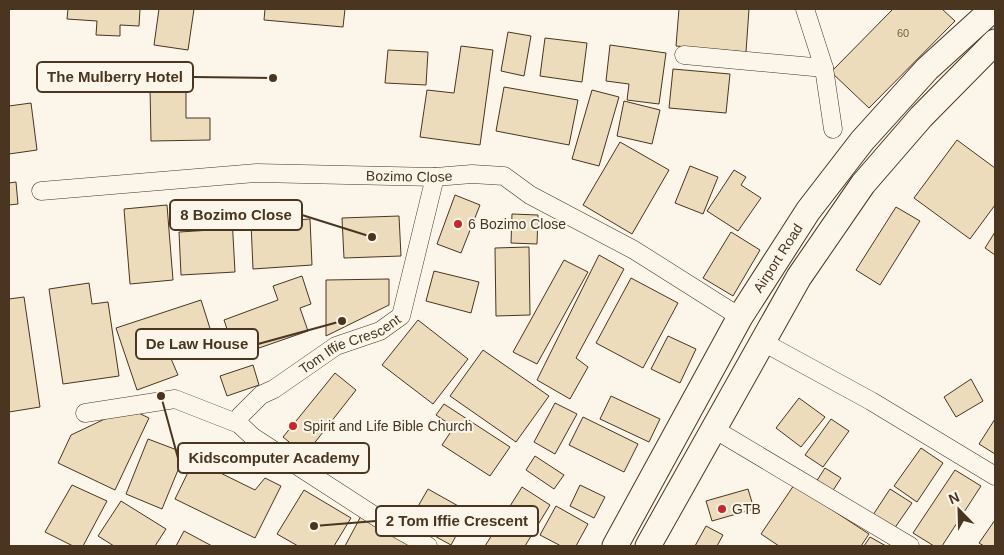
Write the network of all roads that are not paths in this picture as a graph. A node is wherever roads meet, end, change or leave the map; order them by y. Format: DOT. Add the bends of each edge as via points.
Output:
graph roads {
  1 [pos="805,9"];
  2 [pos="989,10"];
  3 [pos="995,42"];
  4 [pos="684,56"];
  5 [pos="824,68"];
  6 [pos="832,129"];
  7 [pos="435,177"];
  8 [pos="41,191"];
  9 [pos="740,317"];
  10 [pos="763,342"];
  11 [pos="85,413"];
  12 [pos="239,424"];
  13 [pos="714,429"];
  14 [pos="665,452"];
  15 [pos="693,466"];
  16 [pos="995,476"];
  17 [pos="428,546"];
  18 [pos="616,546"];
  19 [pos="648,546"];
  20 [pos="910,546"];
  1 -- 5 [label="street"];
  2 -- 9 [label="main road, Airport Road" via="927,69 862,141 808,211"];
  3 -- 10 [label="main road" via="921,117 863,184 799,277"];
  4 -- 5 [label="street"];
  5 -- 6 [label="street"];
  7 -- 8 [label="street, Bozimo Close" via="257,173"];
  7 -- 9 [label="street, Bozimo Close" via="504,176 530,195 634,250"];
  7 -- 12 [label="street, Tom Iffie Crescent" via="401,316 380,331 336,346 261,395 240,416"];
  9 -- 14 [label="main road, Airport Road"];
  10 -- 13 [label="main road"];
  10 -- 16 [label="street" via="871,401"];
  11 -- 12 [label="street" via="175,399"];
  12 -- 17 [label="street" via="253,437"];
  13 -- 15 [label="main road"];
  13 -- 20 [label="street"];
  14 -- 15 [label="main road"];
  14 -- 18 [label="main road, Airport Road"];
  15 -- 19 [label="main road"];
}
